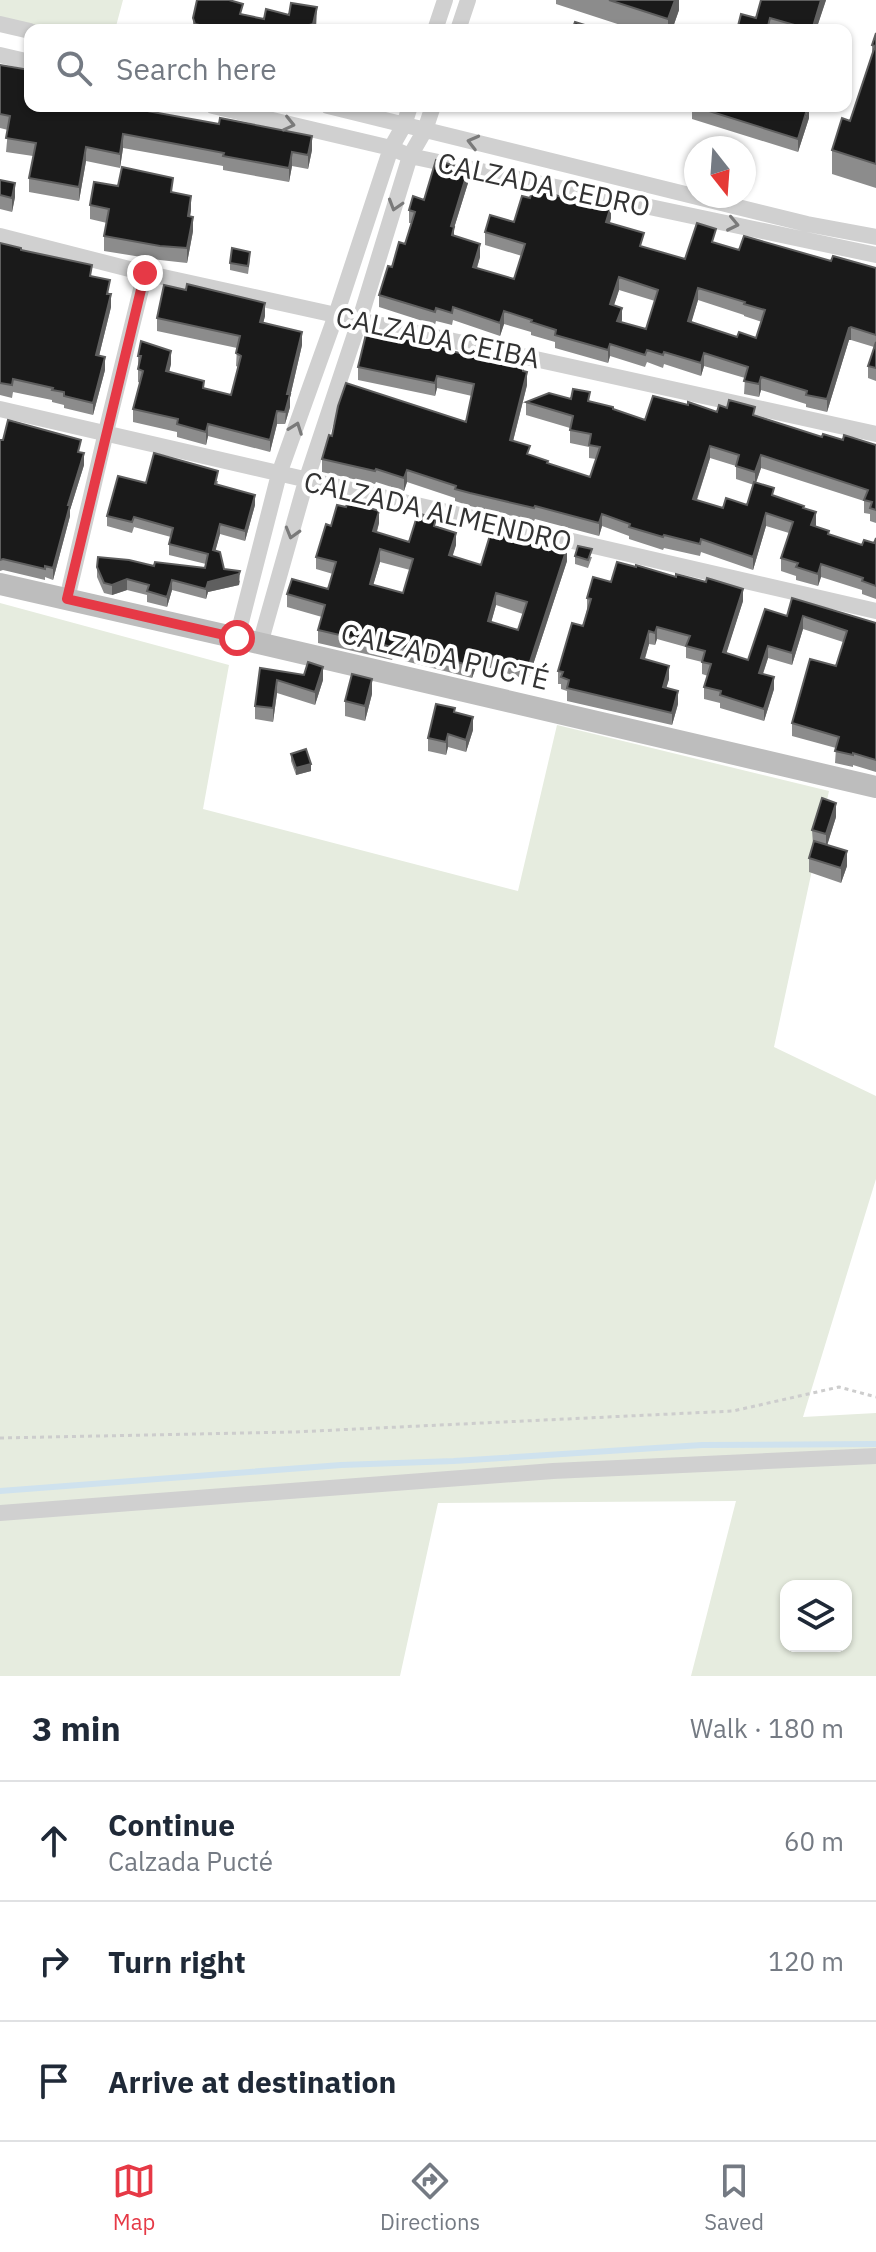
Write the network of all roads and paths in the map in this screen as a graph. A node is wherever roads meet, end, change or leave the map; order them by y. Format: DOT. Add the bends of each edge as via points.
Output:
graph roads {
  1 [pos="445,0"];
  2 [pos="468,0"];
  3 [pos="0,24"];
  4 [pos="437,24"];
  5 [pos="460,24"];
  6 [pos="24,30"];
  7 [pos="0,55"];
  8 [pos="24,61"];
  9 [pos="238,112"];
  10 [pos="352,112"];
  11 [pos="408,112"];
  12 [pos="431,112"];
  13 [pos="404,125"];
  14 [pos="425,130"];
  15 [pos="391,148"];
  16 [pos="410,156"];
  17 [pos="0,236"];
  18 [pos="876,237"];
  19 [pos="876,255"];
  20 [pos="145,273"];
  21 [pos="336,315"];
  22 [pos="360,319"];
  23 [pos="0,409"];
  24 [pos="106,432"];
  25 [pos="876,434"];
  26 [pos="279,474"];
  27 [pos="306,481"];
  28 [pos="0,584"];
  29 [pos="67,599"];
  30 [pos="876,611"];
  31 [pos="237,638"];
  32 [pos="260,644"];
  33 [pos="876,787"];
  34 [pos="876,1397"];
  35 [pos="0,1438"];
  36 [pos="876,1456"];
  37 [pos="0,1513"];
  1 -- 4 [label="street"];
  2 -- 5 [label="street"];
  3 -- 6 [label="street"];
  7 -- 8 [label="street"];
  9 -- 15 [label="street, CALZADA CEDRO, one-way"];
  10 -- 13 [label="street, CALZADA CEDRO"];
  11 -- 13 [label="street"];
  12 -- 14 [label="street"];
  13 -- 14 [label="street, CALZADA CEDRO"];
  13 -- 15 [label="street"];
  14 -- 16 [label="street"];
  18 -- 14 [label="street, CALZADA CEDRO, one-way"];
  15 -- 16 [label="street, CALZADA CEDRO"];
  15 -- 21 [label="street"];
  16 -- 19 [label="street, CALZADA CEDRO, one-way"];
  16 -- 22 [label="street, one-way"];
  17 -- 20 [label="street, CALZADA CEIBA"];
  20 -- 21 [label="street, CALZADA CEIBA"];
  20 -- 24 [label="street"];
  21 -- 22 [label="street, CALZADA CEIBA"];
  26 -- 21 [label="street, one-way"];
  22 -- 25 [label="street, CALZADA CEIBA"];
  22 -- 27 [label="street"];
  23 -- 24 [label="street, CALZADA ALMENDRO"];
  24 -- 26 [label="street, CALZADA ALMENDRO"];
  24 -- 29 [label="street"];
  26 -- 27 [label="street, CALZADA ALMENDRO"];
  26 -- 31 [label="street"];
  27 -- 30 [label="street, CALZADA ALMENDRO"];
  27 -- 32 [label="street, one-way"];
  28 -- 29 [label="street, CALZADA PUCTÉ"];
  29 -- 31 [label="street, CALZADA PUCTÉ"];
  31 -- 32 [label="street, CALZADA PUCTÉ"];
  32 -- 33 [label="street, CALZADA PUCTÉ"];
  34 -- 35 [label="path" via="839,1387 733,1411 294,1432"];
  36 -- 37 [label="street" via="553,1471"];
}
